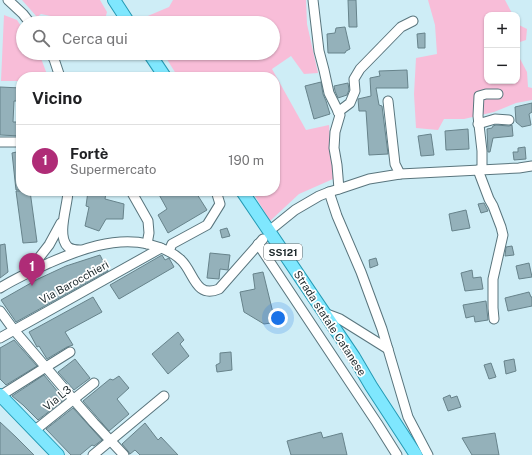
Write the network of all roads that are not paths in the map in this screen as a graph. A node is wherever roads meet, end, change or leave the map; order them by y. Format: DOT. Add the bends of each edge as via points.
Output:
graph roads {
  1 [pos="3,0"];
  2 [pos="8,0"];
  3 [pos="114,0"];
  4 [pos="313,0"];
  5 [pos="0,4"];
  6 [pos="25,16"];
  7 [pos="124,16"];
  8 [pos="413,21"];
  9 [pos="54,60"];
  10 [pos="154,60"];
  11 [pos="58,72"];
  12 [pos="162,72"];
  13 [pos="498,94"];
  14 [pos="388,102"];
  15 [pos="338,112"];
  16 [pos="509,120"];
  17 [pos="478,124"];
  18 [pos="0,142"];
  19 [pos="16,142"];
  20 [pos="532,166"];
  21 [pos="480,170"];
  22 [pos="400,174"];
  23 [pos="339,189"];
  24 [pos="329,192"];
  25 [pos="68,196"];
  26 [pos="134,196"];
  27 [pos="218,196"];
  28 [pos="245,196"];
  29 [pos="64,219"];
  30 [pos="274,227"];
  31 [pos="53,238"];
  32 [pos="65,242"];
  33 [pos="147,244"];
  34 [pos="165,249"];
  35 [pos="80,250"];
  36 [pos="61,258"];
  37 [pos="26,273"];
  38 [pos="1,286"];
  39 [pos="0,311"];
  40 [pos="324,313"];
  41 [pos="494,319"];
  42 [pos="14,330"];
  43 [pos="0,338"];
  44 [pos="388,349"];
  45 [pos="70,352"];
  46 [pos="46,367"];
  47 [pos="94,383"];
  48 [pos="0,396"];
  49 [pos="164,396"];
  50 [pos="73,399"];
  51 [pos="389,414"];
  52 [pos="376,423"];
  53 [pos="34,431"];
  54 [pos="111,440"];
  55 [pos="58,455"];
  56 [pos="93,455"];
  57 [pos="124,455"];
  58 [pos="397,455"];
  59 [pos="416,455"];
  60 [pos="428,455"];
  1 -- 5 [label="street"];
  2 -- 6 [label="street"];
  3 -- 7 [label="main road"];
  4 -- 15 [label="street" via="319,51 329,93"];
  8 -- 15 [label="street" via="401,27 360,70 354,79 355,91 350,103"];
  9 -- 11 [label="street"];
  10 -- 12 [label="main road"];
  13 -- 17 [label="street" via="479,96"];
  14 -- 22 [label="street" via="395,164"];
  15 -- 23 [label="street" via="340,115 334,148"];
  16 -- 17 [label="street" via="495,119"];
  17 -- 21 [label="street" via="482,151"];
  18 -- 19 [label="street"];
  20 -- 21 [label="street"];
  21 -- 22 [label="street"];
  21 -- 41 [label="street" via="503,235 493,279"];
  22 -- 23 [label="street" via="369,179"];
  23 -- 24 [label="street"];
  24 -- 30 [label="street" via="295,210"];
  24 -- 44 [label="street"];
  25 -- 29 [label="street"];
  26 -- 33 [label="street" via="148,221"];
  27 -- 34 [label="street, Via Barocchieri" via="220,204 207,224"];
  28 -- 40 [label="main road, Strada statale Catanese / SS121"];
  29 -- 31 [label="street"];
  29 -- 32 [label="street"];
  31 -- 32 [label="street"];
  31 -- 37 [label="street"];
  32 -- 35 [label="street" via="72,249"];
  32 -- 36 [label="street"];
  33 -- 34 [label="street"];
  33 -- 35 [label="street" via="116,242"];
  34 -- 42 [label="street, Via Barocchieri"];
  34 -- 52 [label="street" via="181,260 201,289 212,292 219,289 260,242"];
  35 -- 36 [label="street"];
  36 -- 37 [label="street"];
  37 -- 38 [label="street"];
  39 -- 42 [label="street"];
  40 -- 44 [label="street"];
  40 -- 51 [label="main road, Strada statale Catanese / SS121"];
  42 -- 43 [label="street, Via Barocchieri"];
  42 -- 46 [label="street"];
  44 -- 60 [label="street" via="408,418"];
  45 -- 46 [label="street"];
  46 -- 48 [label="street"];
  46 -- 50 [label="street"];
  47 -- 50 [label="street, Via L3"];
  48 -- 53 [label="main road"];
  49 -- 54 [label="street"];
  50 -- 53 [label="street, Via L3"];
  50 -- 54 [label="street"];
  51 -- 52 [label="street"];
  51 -- 59 [label="main road, Strada statale Catanese / SS121"];
  52 -- 58 [label="street"];
  53 -- 55 [label="main road"];
  54 -- 56 [label="street"];
  54 -- 57 [label="street"];
}
